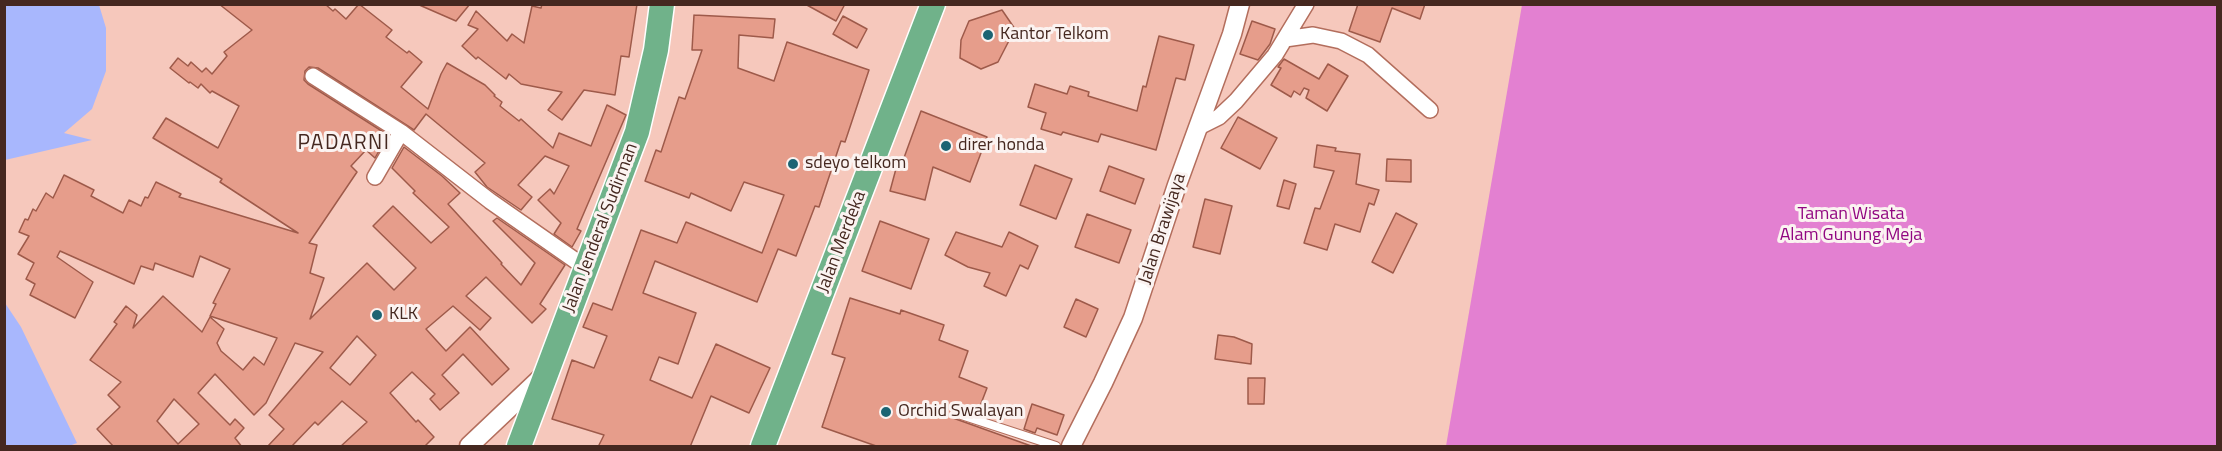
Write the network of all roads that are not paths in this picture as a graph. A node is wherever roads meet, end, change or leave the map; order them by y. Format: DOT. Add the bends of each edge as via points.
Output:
graph roads {
  1 [pos="662,4"];
  2 [pos="933,4"];
  3 [pos="1240,4"];
  4 [pos="1306,4"];
  5 [pos="1285,39"];
  6 [pos="313,76"];
  7 [pos="1430,110"];
  8 [pos="1197,128"];
  9 [pos="401,132"];
  10 [pos="375,177"];
  11 [pos="586,268"];
  12 [pos="546,374"];
  13 [pos="506,412"];
  14 [pos="958,414"];
  15 [pos="527,424"];
  16 [pos="469,447"];
  17 [pos="519,447"];
  18 [pos="763,447"];
  19 [pos="1056,447"];
  20 [pos="1071,447"];
  1 -- 11 [label="highway, Jalan Jenderal Sudirman" via="638,132"];
  2 -- 18 [label="highway, Jalan Merdeka"];
  3 -- 8 [label="street, Jalan Brawijaya"];
  4 -- 5 [label="street"];
  5 -- 7 [label="street" via="1313,35 1341,41 1368,55"];
  5 -- 8 [label="street" via="1236,101 1219,117"];
  6 -- 9 [label="street"];
  8 -- 20 [label="street, Jalan Brawijaya" via="1133,318"];
  9 -- 10 [label="street"];
  9 -- 11 [label="street"];
  11 -- 12 [label="highway, Jalan Jenderal Sudirman"];
  12 -- 13 [label="street"];
  12 -- 15 [label="highway, Jalan Jenderal Sudirman"];
  13 -- 15 [label="street"];
  13 -- 16 [label="street"];
  14 -- 19 [label="lane"];
  15 -- 17 [label="highway, Jalan Jenderal Sudirman"];
}
